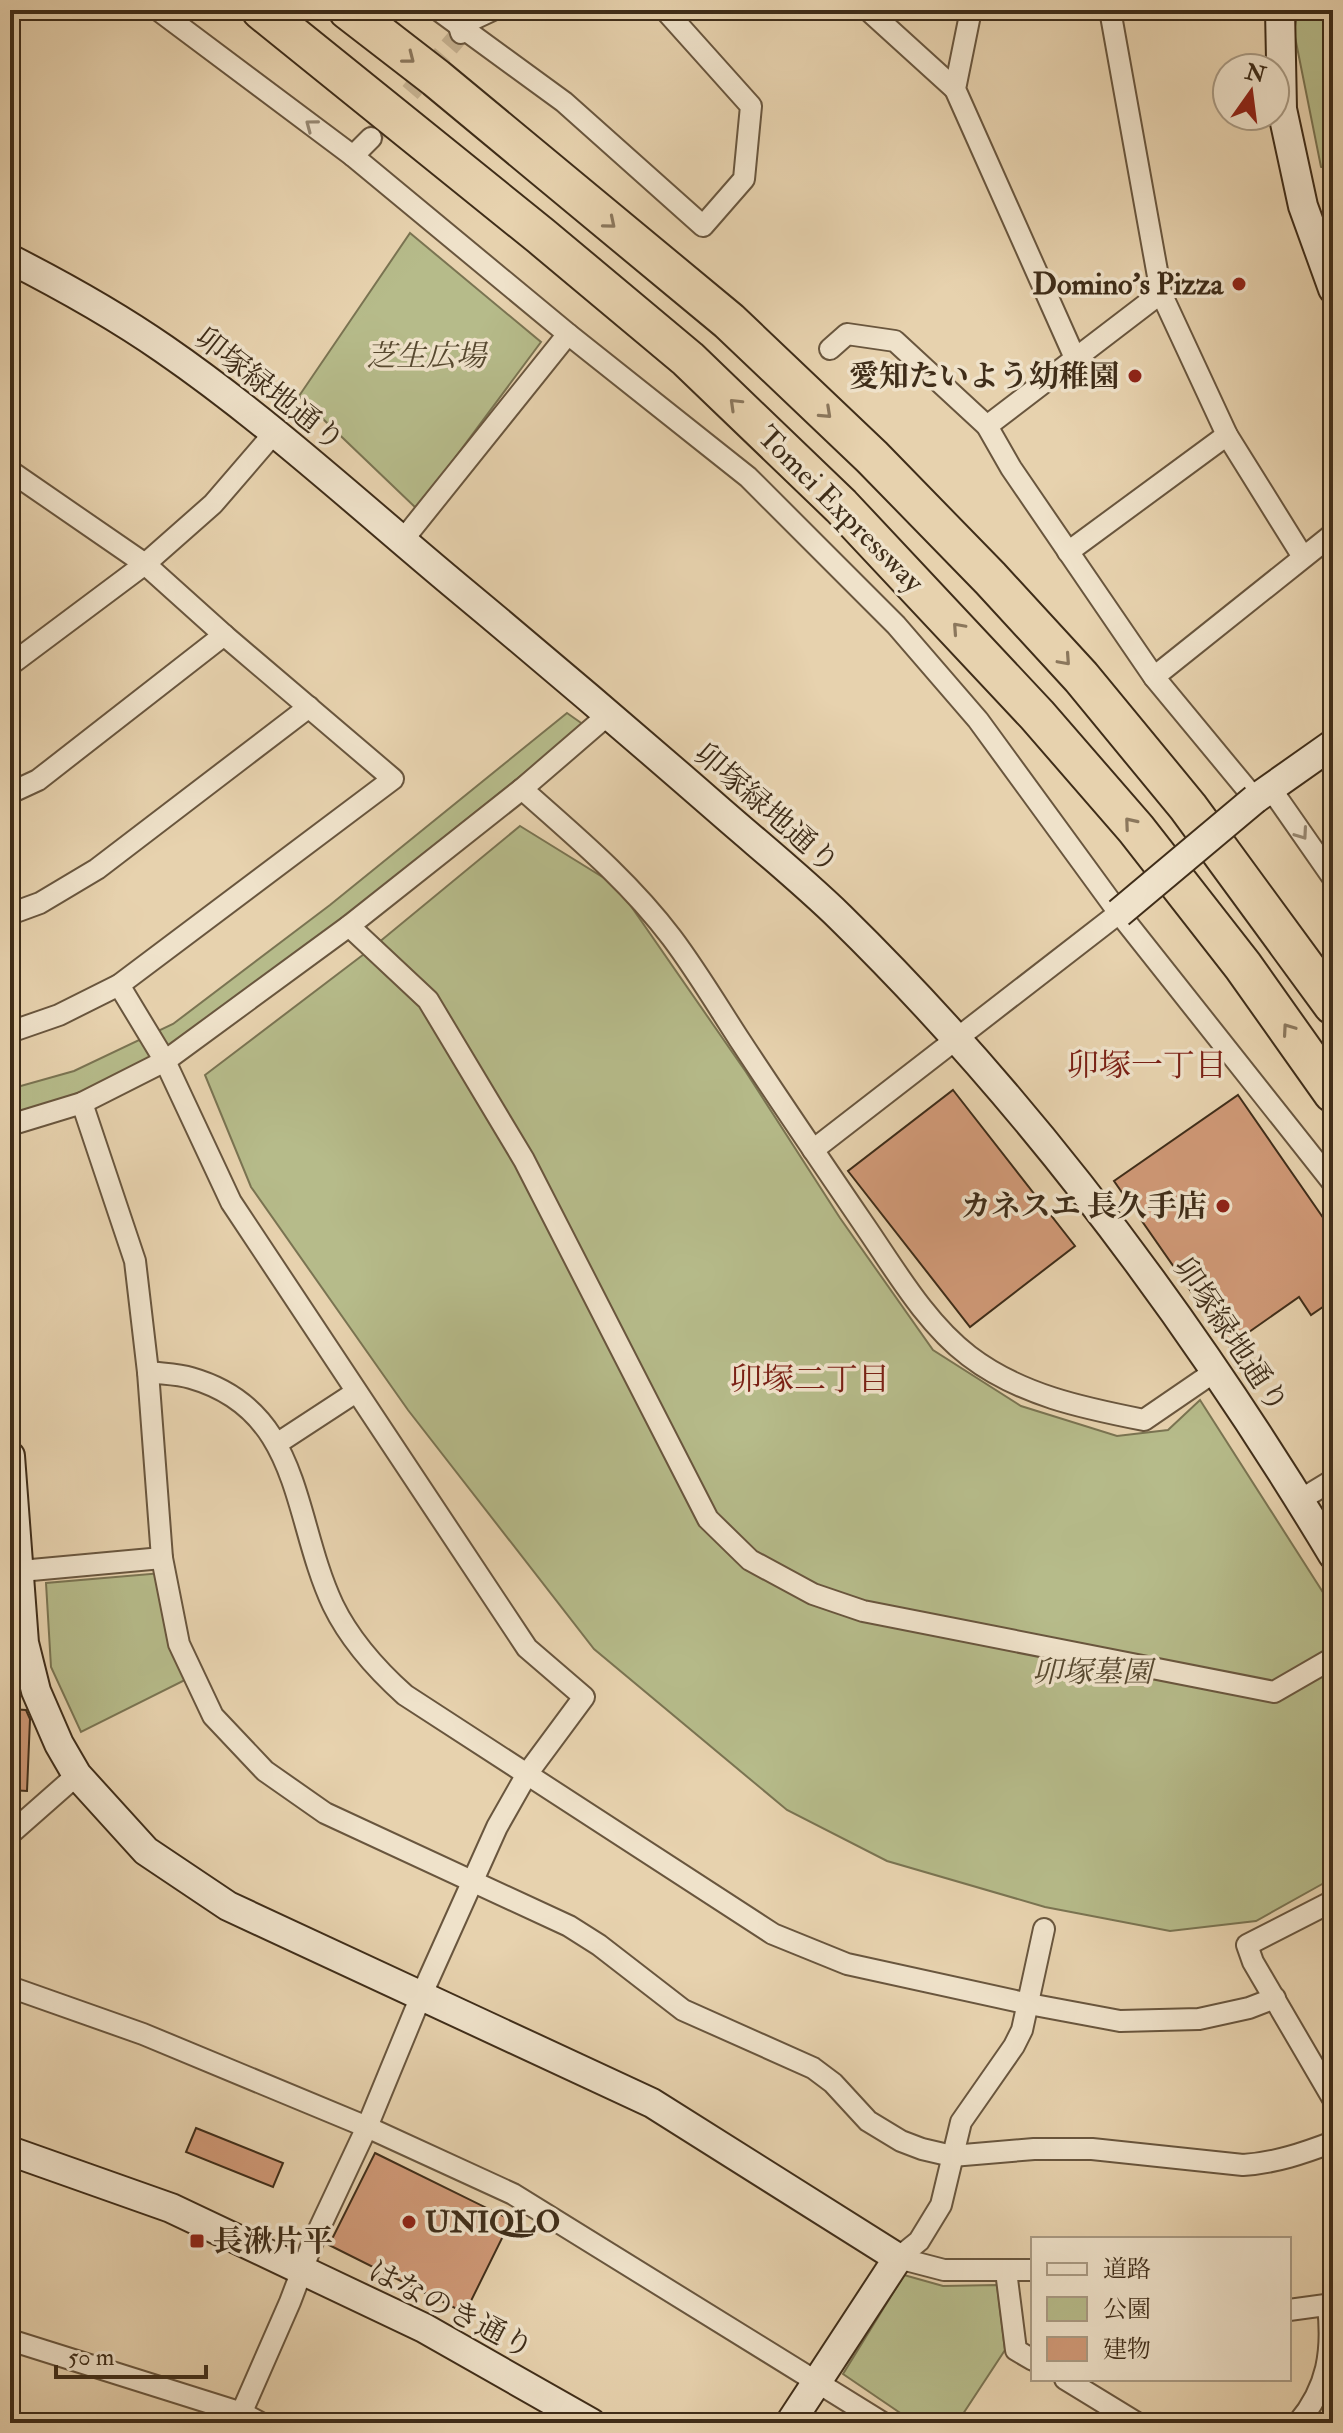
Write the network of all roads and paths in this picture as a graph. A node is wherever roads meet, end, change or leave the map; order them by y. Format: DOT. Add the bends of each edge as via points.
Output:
graph roads {
  1 [pos="158,10"];
  2 [pos="261,10"];
  3 [pos="348,10"];
  4 [pos="438,10"];
  5 [pos="493,10"];
  6 [pos="665,10"];
  7 [pos="868,10"];
  8 [pos="971,10"];
  9 [pos="1110,10"];
  10 [pos="1280,10"];
  11 [pos="460,29"];
  12 [pos="955,89"];
  13 [pos="371,138"];
  14 [pos="353,156"];
  15 [pos="10,259"];
  16 [pos="1333,289"];
  17 [pos="1161,293"];
  18 [pos="568,334"];
  19 [pos="830,349"];
  20 [pos="1075,358"];
  21 [pos="987,426"];
  22 [pos="275,432"];
  23 [pos="1227,435"];
  24 [pos="12,476"];
  25 [pos="1333,534"];
  26 [pos="402,541"];
  27 [pos="1068,552"];
  28 [pos="1303,557"];
  29 [pos="145,564"];
  30 [pos="224,635"];
  31 [pos="10,665"];
  32 [pos="1154,677"];
  33 [pos="309,707"];
  34 [pos="609,714"];
  35 [pos="1333,744"];
  36 [pos="522,789"];
  37 [pos="10,793"];
  38 [pos="1263,794"];
  39 [pos="1333,878"];
  40 [pos="1119,913"];
  41 [pos="10,914"];
  42 [pos="349,926"];
  43 [pos="119,985"];
  44 [pos="1333,1005"];
  45 [pos="10,1032"];
  46 [pos="957,1039"];
  47 [pos="165,1061"];
  48 [pos="1333,1093"];
  49 [pos="82,1103"];
  50 [pos="10,1125"];
  51 [pos="813,1150"];
  52 [pos="1333,1183"];
  53 [pos="1217,1370"];
  54 [pos="148,1372"];
  55 [pos="356,1392"];
  56 [pos="278,1443"];
  57 [pos="10,1456"];
  58 [pos="10,1464"];
  59 [pos="1333,1480"];
  60 [pos="1300,1500"];
  61 [pos="1333,1555"];
  62 [pos="162,1558"];
  63 [pos="14,1571"];
  64 [pos="1333,1658"];
  65 [pos="527,1774"];
  66 [pos="77,1775"];
  67 [pos="10,1834"];
  68 [pos="472,1883"];
  69 [pos="1333,1901"];
  70 [pos="1044,1929"];
  71 [pos="10,1987"];
  72 [pos="421,1996"];
  73 [pos="1275,1998"];
  74 [pos="1029,2004"];
  75 [pos="1333,2099"];
  76 [pos="367,2127"];
  77 [pos="1333,2142"];
  78 [pos="10,2151"];
  79 [pos="952,2156"];
  80 [pos="898,2258"];
  81 [pos="1031,2270"];
  82 [pos="1006,2271"];
  83 [pos="302,2273"];
  84 [pos="1331,2305"];
  85 [pos="1291,2310"];
  86 [pos="10,2340"];
  87 [pos="1031,2359"];
  88 [pos="1068,2381"];
  89 [pos="817,2382"];
  90 [pos="240,2418"];
  91 [pos="261,2423"];
  92 [pos="591,2423"];
  93 [pos="790,2423"];
  94 [pos="883,2423"];
  95 [pos="1137,2423"];
  96 [pos="1298,2423"];
  14 -- 1 [label="street, one-way"];
  48 -- 2 [label="highway, Tomei Expressway, one-way" via="1136,829 998,671 841,506 688,359"];
  3 -- 44 [label="highway, Tomei Expressway, one-way" via="729,321 872,457 1081,677 1188,807"];
  4 -- 11 [label="street"];
  5 -- 11 [label="street"];
  6 -- 11 [label="street" via="751,106 744,179 703,226 564,102"];
  7 -- 12 [label="street"];
  8 -- 12 [label="street"];
  9 -- 17 [label="street"];
  10 -- 16 [label="street" via="1282,109 1303,206"];
  12 -- 20 [label="street"];
  13 -- 14 [label="street"];
  14 -- 18 [label="street"];
  15 -- 22 [label="street, 卯塚緑地通り" via="163,348"];
  17 -- 20 [label="street"];
  17 -- 23 [label="street"];
  18 -- 26 [label="street"];
  18 -- 40 [label="street" via="748,477 896,625 994,741"];
  19 -- 21 [label="street" via="847,334 895,341"];
  20 -- 21 [label="street"];
  21 -- 27 [label="street"];
  22 -- 26 [label="street, 卯塚緑地通り"];
  22 -- 29 [label="street" via="213,504"];
  23 -- 27 [label="street"];
  23 -- 28 [label="street"];
  24 -- 29 [label="street"];
  25 -- 28 [label="street"];
  26 -- 34 [label="street, 卯塚緑地通り"];
  27 -- 32 [label="street"];
  28 -- 32 [label="street"];
  29 -- 30 [label="street"];
  29 -- 31 [label="street"];
  30 -- 33 [label="street"];
  30 -- 37 [label="street" via="38,780"];
  32 -- 38 [label="street"];
  33 -- 41 [label="street" via="97,869 40,903"];
  33 -- 43 [label="street" via="393,779"];
  34 -- 36 [label="street"];
  34 -- 46 [label="street, 卯塚緑地通り" via="839,917"];
  35 -- 38 [label="street"];
  36 -- 42 [label="street"];
  36 -- 51 [label="street" via="623,879 673,938"];
  38 -- 39 [label="street, one-way"];
  38 -- 40 [label="street, bridge"];
  40 -- 46 [label="street"];
  40 -- 52 [label="street"];
  42 -- 47 [label="street"];
  42 -- 64 [label="street" via="428,1000 524,1160 708,1519 750,1560 813,1594 863,1611 1274,1692"];
  43 -- 45 [label="street"];
  43 -- 47 [label="street"];
  46 -- 51 [label="street"];
  46 -- 53 [label="street, 卯塚緑地通り" via="1066,1167"];
  47 -- 49 [label="street"];
  47 -- 55 [label="street" via="231,1202"];
  49 -- 50 [label="street"];
  49 -- 54 [label="street" via="135,1261"];
  51 -- 53 [label="street" via="936,1323 969,1356 1011,1381 1072,1406 1144,1420"];
  53 -- 60 [label="street, 卯塚緑地通り"];
  54 -- 56 [label="street" via="213,1386 242,1404"];
  54 -- 62 [label="street"];
  55 -- 56 [label="street"];
  55 -- 65 [label="street" via="527,1648 584,1697"];
  56 -- 65 [label="street" via="324,1581 355,1641 405,1695"];
  57 -- 58 [label="street"];
  58 -- 63 [label="street"];
  59 -- 60 [label="street"];
  60 -- 61 [label="street, 卯塚緑地通り"];
  62 -- 63 [label="street"];
  62 -- 68 [label="street" via="179,1644 213,1716 265,1771 325,1813"];
  63 -- 66 [label="street" via="36,1691"];
  65 -- 68 [label="street"];
  65 -- 74 [label="street" via="773,1934 847,1964"];
  66 -- 67 [label="street"];
  66 -- 72 [label="street" via="146,1851 228,1906"];
  68 -- 72 [label="street"];
  68 -- 79 [label="street" via="569,1926 683,2010 813,2068 883,2132"];
  69 -- 73 [label="street" via="1247,1945"];
  70 -- 74 [label="street"];
  71 -- 76 [label="street" via="143,2034"];
  72 -- 76 [label="street"];
  72 -- 80 [label="street" via="652,2103"];
  73 -- 74 [label="street" via="1199,2019 1120,2021"];
  73 -- 75 [label="street"];
  74 -- 79 [label="street" via="1014,2046 961,2122"];
  76 -- 83 [label="street"];
  76 -- 89 [label="street" via="513,2194"];
  77 -- 79 [label="street" via="1243,2165 1092,2149"];
  78 -- 83 [label="street, はなのき通り" via="171,2208"];
  79 -- 80 [label="street" via="941,2205 919,2241"];
  80 -- 82 [label="street" via="944,2270"];
  80 -- 89 [label="street"];
  81 -- 82 [label="street"];
  82 -- 87 [label="street" via="1016,2350"];
  83 -- 90 [label="street"];
  83 -- 92 [label="street, はなのき通り" via="424,2328"];
  84 -- 85 [label="street"];
  84 -- 96 [label="street" via="1332,2337 1321,2387"];
  86 -- 90 [label="street"];
  88 -- 95 [label="street"];
  89 -- 93 [label="street"];
  89 -- 94 [label="street"];
  90 -- 91 [label="street"];
}
